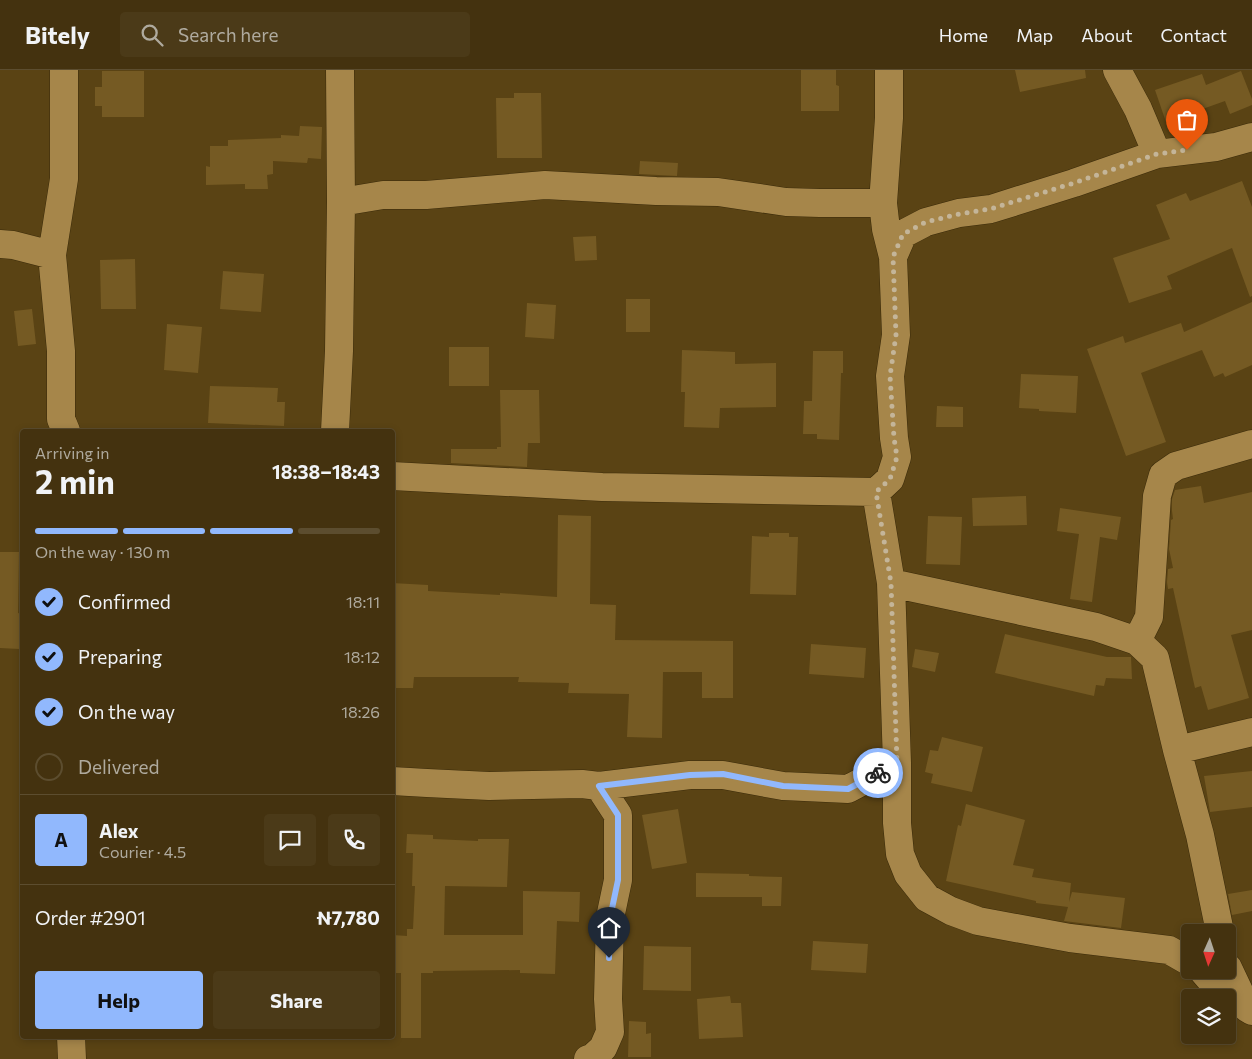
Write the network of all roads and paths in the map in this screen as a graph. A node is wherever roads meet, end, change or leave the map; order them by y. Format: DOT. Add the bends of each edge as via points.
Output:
graph roads {
  1 [pos="64,70"];
  2 [pos="340,70"];
  3 [pos="889,70"];
  4 [pos="1117,70"];
  5 [pos="1252,137"];
  6 [pos="1157,154"];
  7 [pos="341,202"];
  8 [pos="884,203"];
  9 [pos="0,244"];
  10 [pos="52,255"];
  11 [pos="893,257"];
  12 [pos="62,427"];
  13 [pos="335,429"];
  14 [pos="1252,444"];
  15 [pos="395,476"];
  16 [pos="876,492"];
  17 [pos="891,583"];
  18 [pos="1137,641"];
  19 [pos="1252,732"];
  20 [pos="1177,750"];
  21 [pos="897,763"];
  22 [pos="395,781"];
  23 [pos="599,786"];
  24 [pos="1218,924"];
  25 [pos="1181,957"];
  26 [pos="1212,979"];
  27 [pos="1231,979"];
  28 [pos="1238,1004"];
  29 [pos="71,1039"];
  30 [pos="72,1059"];
  31 [pos="588,1059"];
  1 -- 10 [label="street" via="64,179"];
  2 -- 7 [label="street"];
  3 -- 8 [label="street"];
  4 -- 6 [label="street"];
  5 -- 6 [label="street" via="1216,146"];
  6 -- 11 [label="street" via="990,209 926,222 903,234"];
  7 -- 8 [label="street" via="545,185 656,192 718,192 786,202"];
  7 -- 13 [label="street"];
  8 -- 11 [label="street"];
  9 -- 10 [label="street"];
  10 -- 12 [label="street" via="61,350"];
  11 -- 16 [label="street" via="896,335 890,376 897,457 890,479"];
  14 -- 18 [label="street" via="1176,466 1164,475 1157,496 1149,617"];
  15 -- 16 [label="street" via="602,487"];
  16 -- 17 [label="street"];
  17 -- 18 [label="street" via="1096,628"];
  17 -- 21 [label="street"];
  18 -- 20 [label="street" via="1155,658"];
  19 -- 20 [label="street"];
  20 -- 24 [label="street" via="1200,835"];
  21 -- 23 [label="street" via="848,789 783,786 723,774"];
  21 -- 25 [label="street" via="900,854 908,874 927,898 978,921 1070,938 1170,950"];
  22 -- 23 [label="street" via="489,786"];
  23 -- 31 [label="street" via="618,815 618,880 610,918 610,1032 603,1048"];
  26 -- 28 [label="street"];
  27 -- 28 [label="street"];
  29 -- 30 [label="street"];
}
